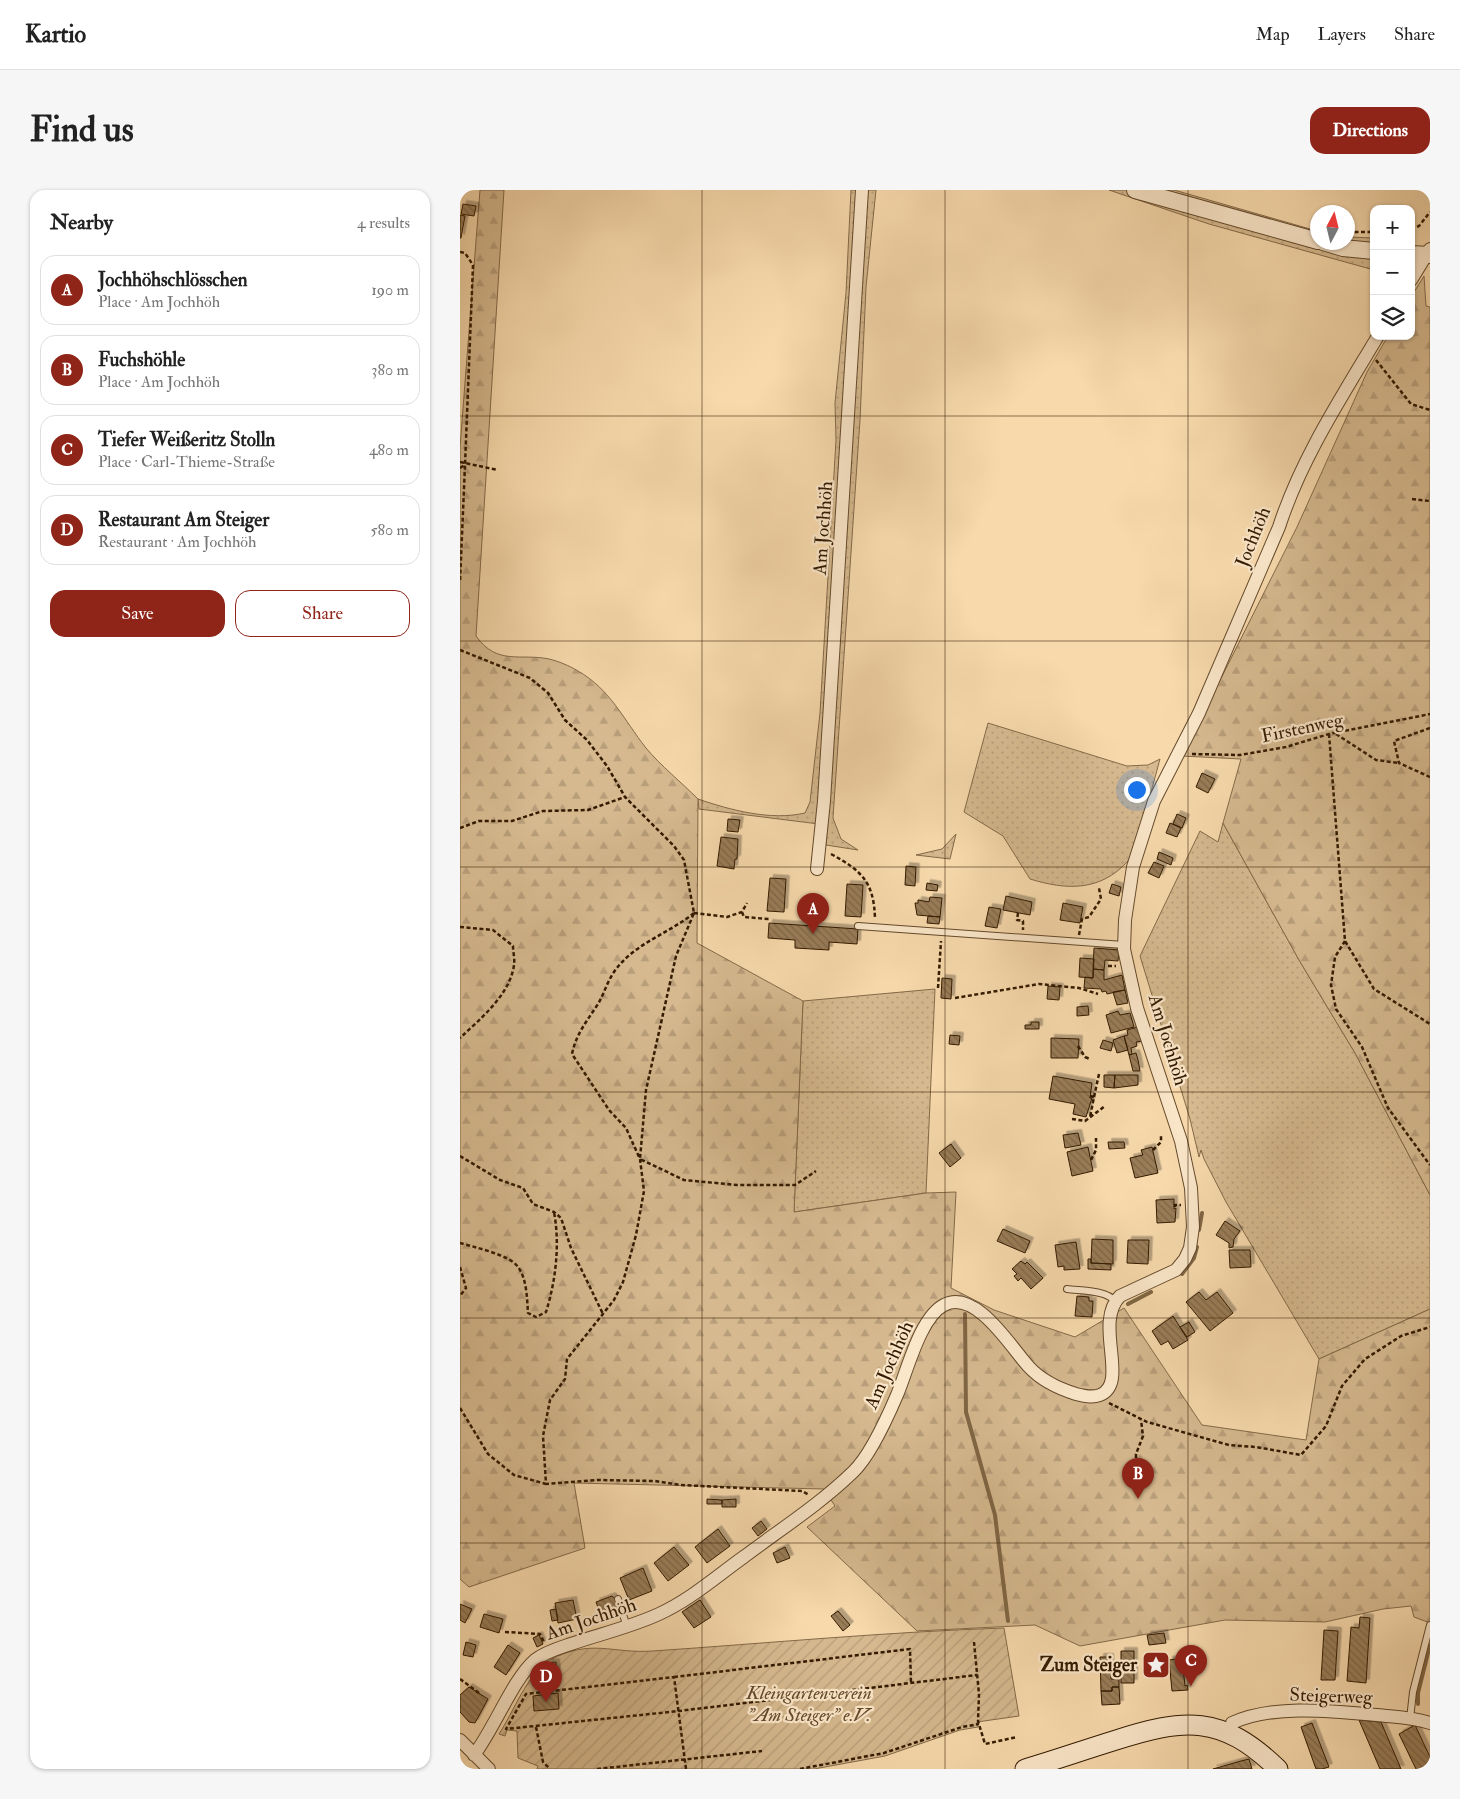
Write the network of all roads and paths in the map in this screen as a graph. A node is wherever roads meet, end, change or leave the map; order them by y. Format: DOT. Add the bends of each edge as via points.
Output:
graph roads {
  1 [pos="862,190"];
  2 [pos="1135,190"];
  3 [pos="1430,212"];
  4 [pos="1415,227"];
  5 [pos="1355,232"];
  6 [pos="1370,232"];
  7 [pos="1310,239"];
  8 [pos="1355,249"];
  9 [pos="1370,251"];
  10 [pos="460,252"];
  11 [pos="1424,253"];
  12 [pos="1415,272"];
  13 [pos="1376,340"];
  14 [pos="1369,351"];
  15 [pos="1430,410"];
  16 [pos="460,462"];
  17 [pos="465,464"];
  18 [pos="460,468"];
  19 [pos="498,470"];
  20 [pos="1412,499"];
  21 [pos="1430,501"];
  22 [pos="460,582"];
  23 [pos="460,650"];
  24 [pos="1430,714"];
  25 [pos="1430,728"];
  26 [pos="1328,734"];
  27 [pos="1336,734"];
  28 [pos="1176,756"];
  29 [pos="1398,763"];
  30 [pos="1430,777"];
  31 [pos="625,796"];
  32 [pos="460,828"];
  33 [pos="819,851"];
  34 [pos="817,869"];
  35 [pos="1099,888"];
  36 [pos="747,903"];
  37 [pos="742,912"];
  38 [pos="694,913"];
  39 [pos="1018,913"];
  40 [pos="769,919"];
  41 [pos="858,926"];
  42 [pos="460,927"];
  43 [pos="875,928"];
  44 [pos="1022,935"];
  45 [pos="942,936"];
  46 [pos="1078,939"];
  47 [pos="1345,941"];
  48 [pos="1124,944"];
  49 [pos="938,988"];
  50 [pos="1098,994"];
  51 [pos="955,998"];
  52 [pos="1430,1024"];
  53 [pos="460,1038"];
  54 [pos="1078,1046"];
  55 [pos="1090,1058"];
  56 [pos="1099,1074"];
  57 [pos="1090,1096"];
  58 [pos="1094,1097"];
  59 [pos="1106,1106"];
  60 [pos="1090,1117"];
  61 [pos="1072,1119"];
  62 [pos="1161,1136"];
  63 [pos="1096,1138"];
  64 [pos="1153,1150"];
  65 [pos="460,1156"];
  66 [pos="640,1159"];
  67 [pos="1091,1160"];
  68 [pos="1430,1164"];
  69 [pos="816,1171"];
  70 [pos="554,1212"];
  71 [pos="460,1243"];
  72 [pos="460,1266"];
  73 [pos="1067,1289"];
  74 [pos="460,1296"];
  75 [pos="1115,1301"];
  76 [pos="603,1314"];
  77 [pos="1430,1327"];
  78 [pos="1096,1397"];
  79 [pos="460,1408"];
  80 [pos="1140,1419"];
  81 [pos="546,1484"];
  82 [pos="802,1491"];
  83 [pos="1138,1493"];
  84 [pos="618,1599"];
  85 [pos="578,1619"];
  86 [pos="1430,1626"];
  87 [pos="627,1627"];
  88 [pos="505,1632"];
  89 [pos="580,1633"];
  90 [pos="974,1642"];
  91 [pos="546,1648"];
  92 [pos="977,1675"];
  93 [pos="674,1677"];
  94 [pos="460,1679"];
  95 [pos="911,1683"];
  96 [pos="479,1693"];
  97 [pos="679,1711"];
  98 [pos="1410,1718"];
  99 [pos="1427,1722"];
  100 [pos="979,1724"];
  101 [pos="536,1727"];
  102 [pos="1226,1727"];
  103 [pos="1017,1737"];
  104 [pos="460,1740"];
  105 [pos="762,1750"];
  106 [pos="474,1755"];
  107 [pos="685,1760"];
  108 [pos="821,1767"];
  109 [pos="473,1769"];
  110 [pos="489,1769"];
  111 [pos="550,1769"];
  112 [pos="597,1769"];
  113 [pos="686,1769"];
  114 [pos="800,1769"];
  115 [pos="1026,1769"];
  116 [pos="1278,1769"];
  1 -- 33 [label="street, Am Jochhöh"];
  2 -- 7 [label="street"];
  3 -- 4 [label="path"];
  5 -- 6 [label="path"];
  8 -- 9 [label="street"];
  10 -- 17 [label="path" via="465,253 473,265"];
  11 -- 12 [label="street"];
  13 -- 14 [label="street, Jochhöh"];
  14 -- 15 [label="path" via="1411,404"];
  14 -- 28 [label="street, Jochhöh" via="1312,448 1199,713"];
  16 -- 17 [label="path"];
  17 -- 18 [label="path"];
  17 -- 19 [label="path"];
  17 -- 22 [label="path"];
  20 -- 21 [label="path"];
  23 -- 31 [label="path" via="530,678 548,693 565,720 587,740 607,766"];
  24 -- 27 [label="path, Firstenweg"];
  25 -- 29 [label="path" via="1394,741"];
  26 -- 27 [label="path, Firstenweg"];
  26 -- 28 [label="path, Firstenweg" via="1286,747 1240,755"];
  26 -- 47 [label="path"];
  27 -- 29 [label="path" via="1376,760"];
  28 -- 48 [label="street, Am Jochhöh" via="1153,803 1133,867"];
  29 -- 30 [label="path"];
  31 -- 32 [label="path" via="588,810 543,811 512,821 479,821"];
  31 -- 38 [label="path" via="684,860"];
  33 -- 34 [label="street, Am Jochhöh"];
  33 -- 43 [label="path" via="838,858 863,876 873,895"];
  35 -- 46 [label="path" via="1101,899 1089,916 1082,919"];
  36 -- 37 [label="path"];
  37 -- 38 [label="path" via="727,917"];
  37 -- 40 [label="path" via="744,917"];
  38 -- 66 [label="path" via="676,956 646,1090"];
  38 -- 66 [label="path" via="653,938 614,972 575,1038 572,1054 626,1128"];
  39 -- 44 [label="path" via="1017,920 1023,921"];
  41 -- 43 [label="lane"];
  42 -- 53 [label="path" via="493,930 513,946 514,965 511,977 499,996"];
  43 -- 48 [label="lane"];
  45 -- 49 [label="path"];
  47 -- 52 [label="path" via="1374,989"];
  47 -- 68 [label="path" via="1335,957 1331,985 1336,1009 1362,1047 1388,1108"];
  48 -- 75 [label="street, Am Jochhöh" via="1137,1008 1181,1141 1191,1188 1193,1228 1190,1248 1176,1270"];
  50 -- 51 [label="path" via="1080,988 1039,984"];
  54 -- 55 [label="path"];
  56 -- 58 [label="path"];
  57 -- 58 [label="path"];
  58 -- 60 [label="path"];
  59 -- 60 [label="path"];
  60 -- 61 [label="path" via="1085,1121"];
  62 -- 64 [label="path" via="1162,1142"];
  63 -- 67 [label="path" via="1096,1150"];
  65 -- 70 [label="path" via="500,1180 523,1188 533,1204"];
  66 -- 69 [label="path" via="684,1180 737,1185 795,1185"];
  66 -- 76 [label="path" via="644,1191 636,1235 622,1282"];
  70 -- 71 [label="path" via="557,1242 551,1296 546,1312 536,1317 528,1313 525,1282 518,1266 504,1257"];
  70 -- 76 [label="path" via="561,1218 571,1248"];
  72 -- 74 [label="path" via="466,1288"];
  73 -- 75 [label="lane" via="1112,1297"];
  75 -- 78 [label="street" via="1110,1310 1109,1326 1112,1381 1105,1393"];
  76 -- 81 [label="path" via="567,1359 565,1379 550,1400 543,1436"];
  77 -- 80 [label="path" via="1401,1336 1365,1359 1342,1386 1326,1426 1301,1455 1229,1445"];
  78 -- 80 [label="path"];
  78 -- 87 [label="street, Am Jochhöh" via="1071,1392 1039,1376 977,1310 963,1303 944,1304 921,1335 883,1424 856,1470 821,1500 687,1598 662,1613"];
  79 -- 81 [label="path" via="488,1454 514,1475"];
  80 -- 83 [label="path" via="1143,1436 1136,1454 1136,1466 1130,1472"];
  81 -- 82 [label="path" via="598,1480 655,1481"];
  84 -- 87 [label="lane"];
  85 -- 89 [label="path" via="584,1628"];
  86 -- 98 [label="lane" via="1413,1692"];
  87 -- 106 [label="street, Am Jochhöh" via="551,1651 534,1660"];
  88 -- 91 [label="path" via="540,1634"];
  90 -- 92 [label="path"];
  92 -- 95 [label="path"];
  92 -- 100 [label="path"];
  93 -- 95 [label="path" via="910,1649"];
  93 -- 97 [label="path"];
  93 -- 101 [label="path" via="526,1694 506,1729"];
  94 -- 96 [label="path"];
  95 -- 97 [label="path"];
  97 -- 101 [label="path"];
  97 -- 107 [label="path"];
  98 -- 99 [label="street, Steigerweg"];
  98 -- 102 [label="street, Steigerweg" via="1304,1711 1246,1718"];
  100 -- 103 [label="path" via="985,1744"];
  100 -- 108 [label="path" via="884,1753"];
  101 -- 111 [label="path" via="543,1762"];
  102 -- 115 [label="main road" via="1161,1726"];
  102 -- 116 [label="main road"];
  104 -- 106 [label="street"];
  105 -- 107 [label="path"];
  106 -- 109 [label="street"];
  106 -- 110 [label="street"];
  107 -- 112 [label="path"];
  107 -- 113 [label="path"];
  108 -- 114 [label="path"];
}
